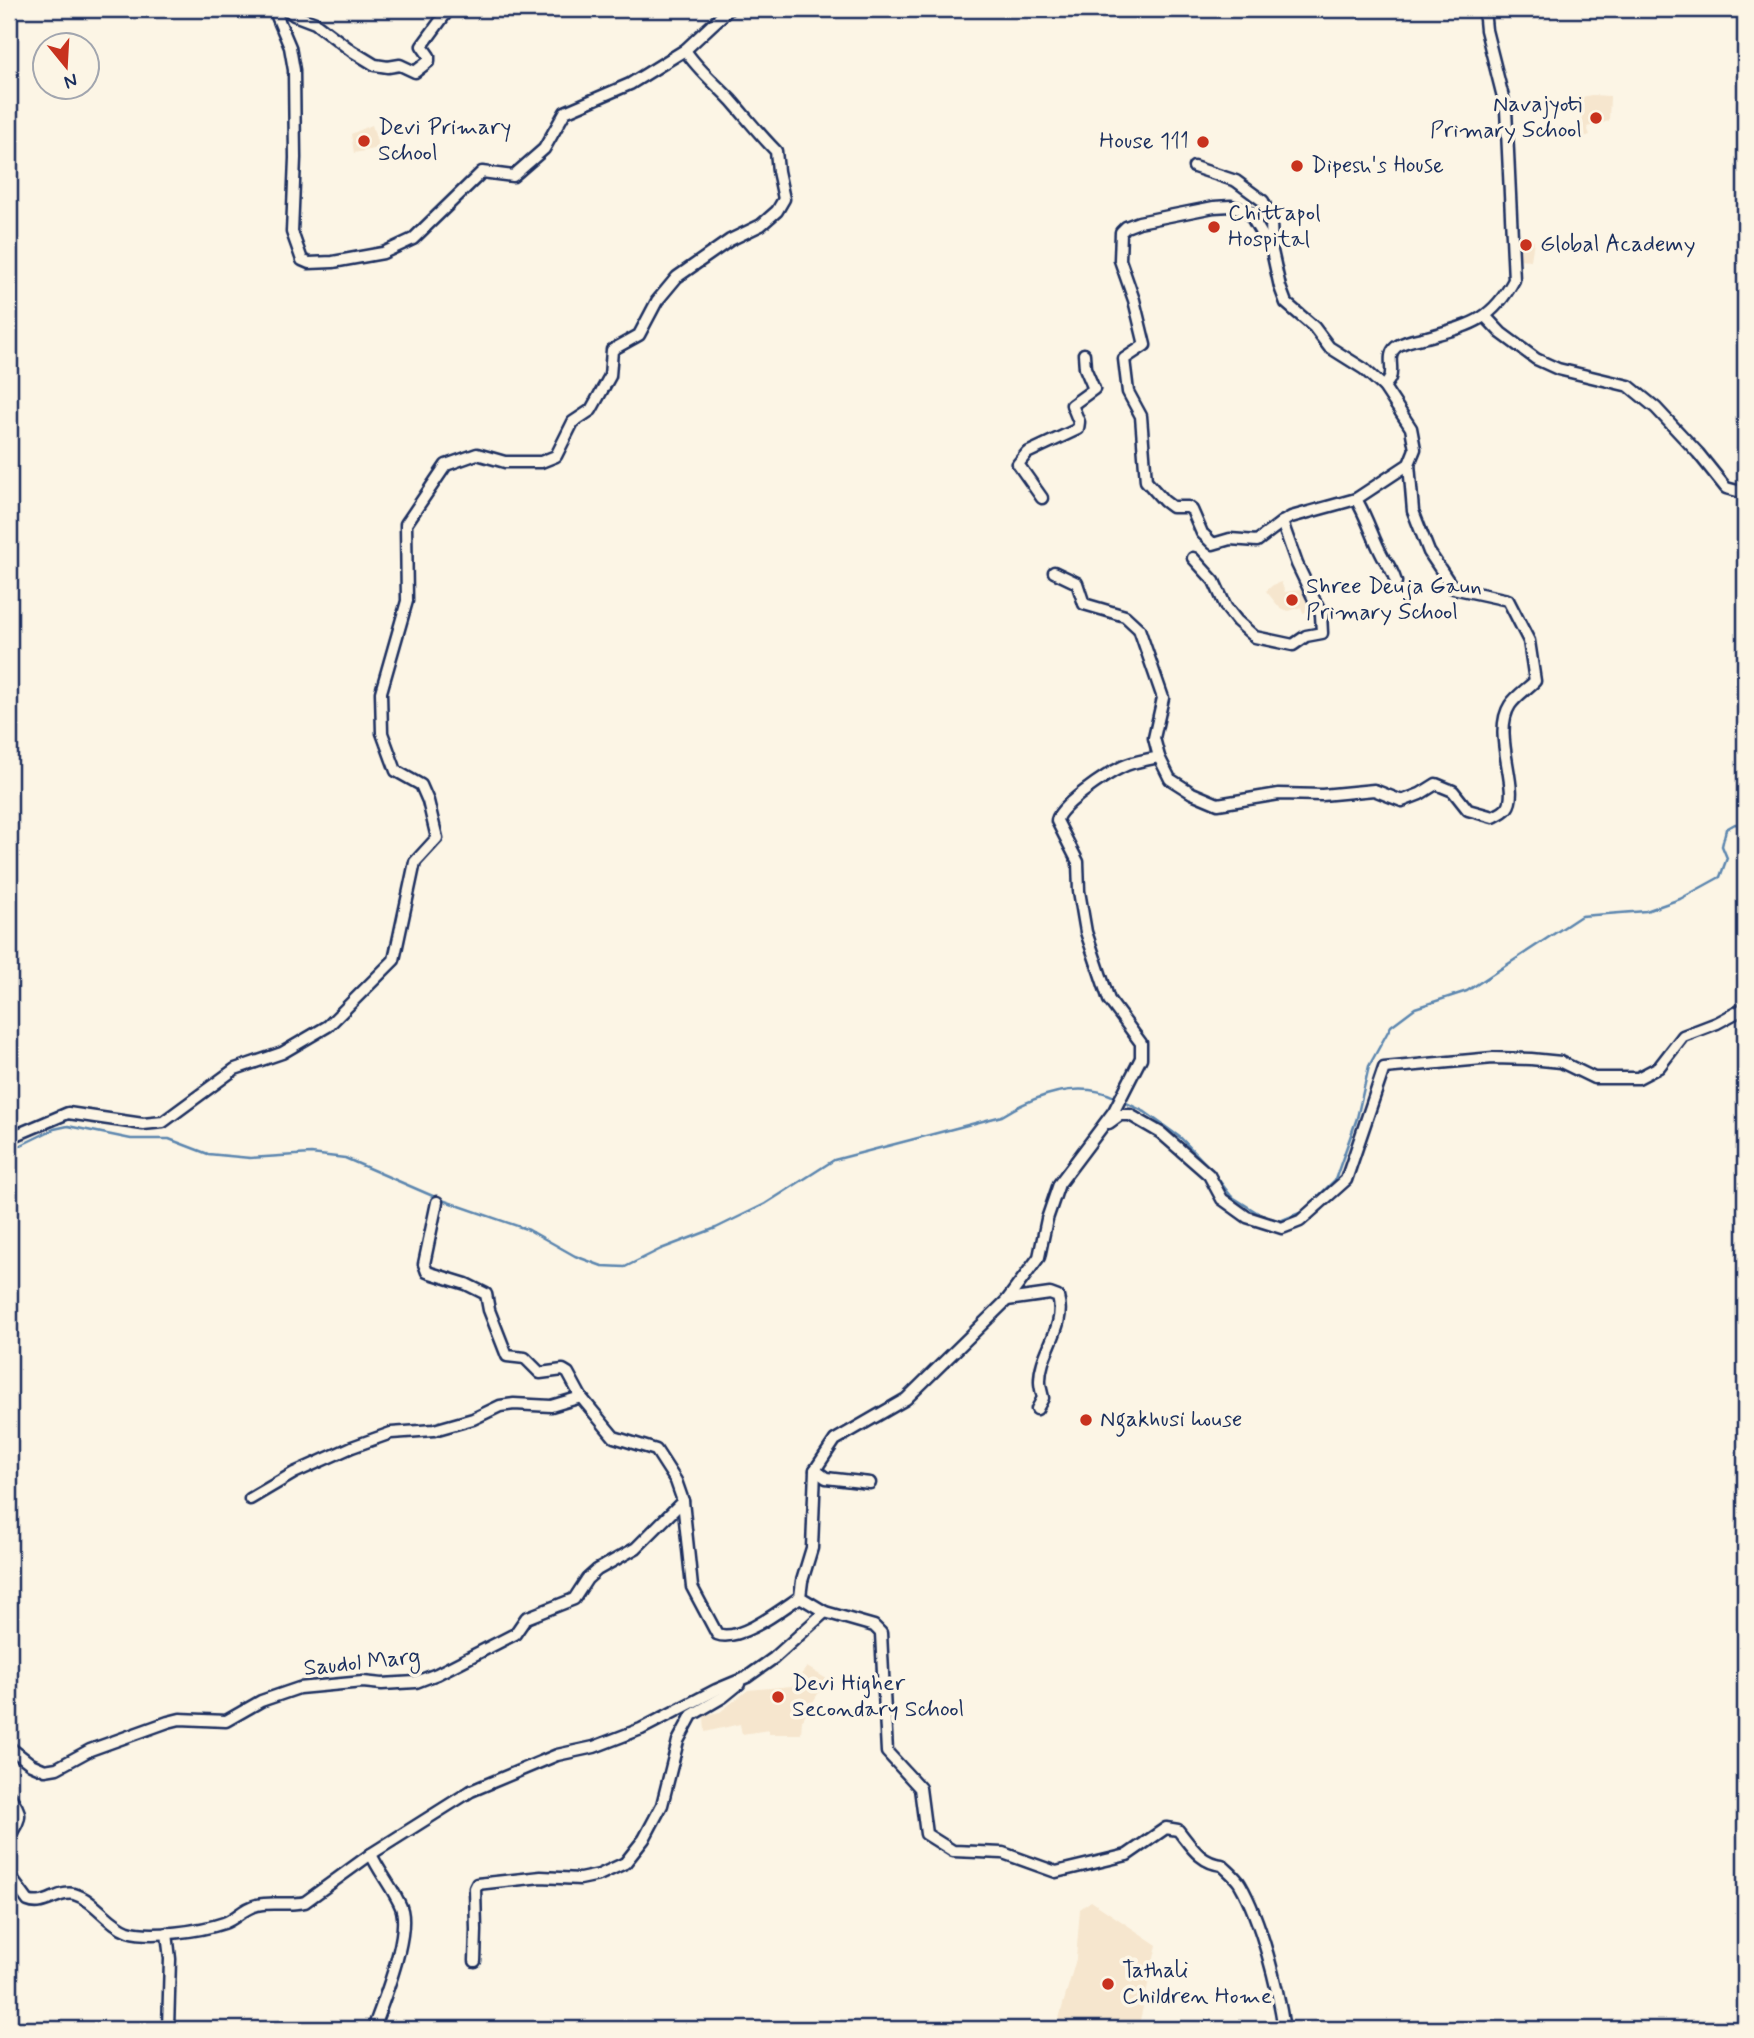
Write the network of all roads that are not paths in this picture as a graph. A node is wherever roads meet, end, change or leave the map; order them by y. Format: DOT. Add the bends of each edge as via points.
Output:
graph roads {
  1 [pos="274,9"];
  2 [pos="287,9"];
  3 [pos="450,9"];
  4 [pos="729,9"];
  5 [pos="1484,9"];
  6 [pos="685,50"];
  7 [pos="1194,167"];
  8 [pos="1272,251"];
  9 [pos="1485,316"];
  10 [pos="1083,354"];
  11 [pos="1384,387"];
  12 [pos="1409,464"];
  13 [pos="1745,493"];
  14 [pos="1042,498"];
  15 [pos="1356,499"];
  16 [pos="1282,522"];
  17 [pos="1193,558"];
  18 [pos="1054,572"];
  19 [pos="1396,582"];
  20 [pos="1159,757"];
  21 [pos="1745,1008"];
  22 [pos="1103,1127"];
  23 [pos="9,1138"];
  24 [pos="437,1202"];
  25 [pos="1007,1300"];
  26 [pos="581,1397"];
  27 [pos="1037,1409"];
  28 [pos="814,1470"];
  29 [pos="870,1483"];
  30 [pos="250,1499"];
  31 [pos="682,1501"];
  32 [pos="800,1597"];
  33 [pos="825,1612"];
  34 [pos="747,1677"];
  35 [pos="9,1747"];
  36 [pos="9,1795"];
  37 [pos="9,1837"];
  38 [pos="370,1854"];
  39 [pos="9,1875"];
  40 [pos="167,1933"];
  41 [pos="475,1961"];
  42 [pos="168,2029"];
  43 [pos="373,2029"];
  44 [pos="1284,2029"];
  1 -- 6 [label="street" via="294,70 292,232 302,260 309,263 383,253 413,239 482,172 513,176 544,149 565,112 630,83"];
  2 -- 3 [label="street" via="375,65 400,65 415,72 429,61 422,46"];
  4 -- 6 [label="street"];
  5 -- 9 [label="street" via="1506,109 1514,280 1502,302"];
  6 -- 23 [label="street" via="776,151 785,199 761,225 677,276 639,335 611,350 610,376 591,411 573,422 556,456 541,462 505,462 477,454 446,466 406,524 407,600 380,692 382,733 396,771 421,785 437,838 415,862 394,960 328,1026 282,1053 235,1069 163,1122 143,1124 68,1113"];
  7 -- 8 [label="street" via="1236,181 1264,201"];
  8 -- 11 [label="street" via="1286,303 1329,347"];
  8 -- 16 [label="street" via="1248,212 1231,206 1126,227 1120,260 1145,345 1124,359 1128,392 1141,416 1146,481 1172,507 1192,510 1202,533 1213,544 1230,538 1257,541"];
  9 -- 11 [label="street" via="1394,348 1391,376"];
  9 -- 13 [label="street" via="1536,359 1629,386 1656,408 1726,488"];
  10 -- 14 [label="street" via="1094,389 1072,405 1078,429 1027,453 1018,464"];
  11 -- 12 [label="street" via="1411,428 1415,449"];
  12 -- 15 [label="street"];
  12 -- 20 [label="street" via="1413,511 1429,552 1453,588 1508,600 1529,641 1535,681 1510,705 1503,725 1512,795 1507,808 1493,817 1468,810 1452,791 1436,784 1402,801 1374,790 1279,794 1219,804 1170,779"];
  15 -- 16 [label="street"];
  15 -- 19 [label="street"];
  16 -- 17 [label="street" via="1323,627 1322,633 1293,645 1255,636 1237,621"];
  18 -- 20 [label="street" via="1077,583 1084,604 1125,615 1139,629 1163,698 1154,738"];
  20 -- 22 [label="street" via="1123,766 1057,815 1078,862 1086,932 1109,1000 1141,1043 1141,1058"];
  21 -- 22 [label="street" via="1683,1036 1659,1067 1638,1078 1594,1078 1561,1062 1493,1058 1384,1068 1346,1180 1300,1222 1282,1228 1247,1217 1222,1199 1209,1175 1161,1133 1130,1115 1121,1115"];
  22 -- 25 [label="street" via="1059,1184 1039,1257"];
  24 -- 26 [label="street" via="427,1272 486,1294 507,1356 525,1358 540,1373 563,1370"];
  25 -- 27 [label="street" via="1058,1297 1061,1309 1042,1366 1043,1398"];
  25 -- 28 [label="street" via="905,1399 835,1440"];
  26 -- 30 [label="street" via="551,1406 500,1406 434,1430 391,1433 294,1474"];
  26 -- 31 [label="street" via="614,1437 656,1450 676,1481"];
  28 -- 29 [label="street" via="826,1478"];
  28 -- 32 [label="street" via="812,1548"];
  31 -- 32 [label="street" via="692,1587 717,1634 727,1636 766,1620"];
  31 -- 35 [label="street, Saudol Marg" via="636,1548 587,1579 574,1599 526,1618 515,1634 438,1674 416,1682 299,1688 261,1701 226,1721 168,1722 90,1750 57,1768 45,1770 31,1764"];
  32 -- 33 [label="street"];
  33 -- 34 [label="street"];
  33 -- 44 [label="street" via="874,1626 881,1633 887,1752 920,1788 926,1834 953,1851 1003,1853 1056,1872 1127,1855 1166,1828 1178,1830 1209,1864 1222,1865 1240,1883 1272,1973"];
  34 -- 38 [label="street" via="641,1729 556,1755 471,1791"];
  34 -- 41 [label="street" via="692,1715 678,1741 662,1805 645,1839 625,1863 580,1879 541,1877 477,1884"];
  36 -- 37 [label="street" via="20,1819"];
  38 -- 40 [label="street" via="305,1902 258,1905 224,1923"];
  38 -- 43 [label="street" via="403,1917 397,1956"];
  39 -- 40 [label="street" via="34,1904 70,1893 125,1930"];
  40 -- 42 [label="street"];
}
